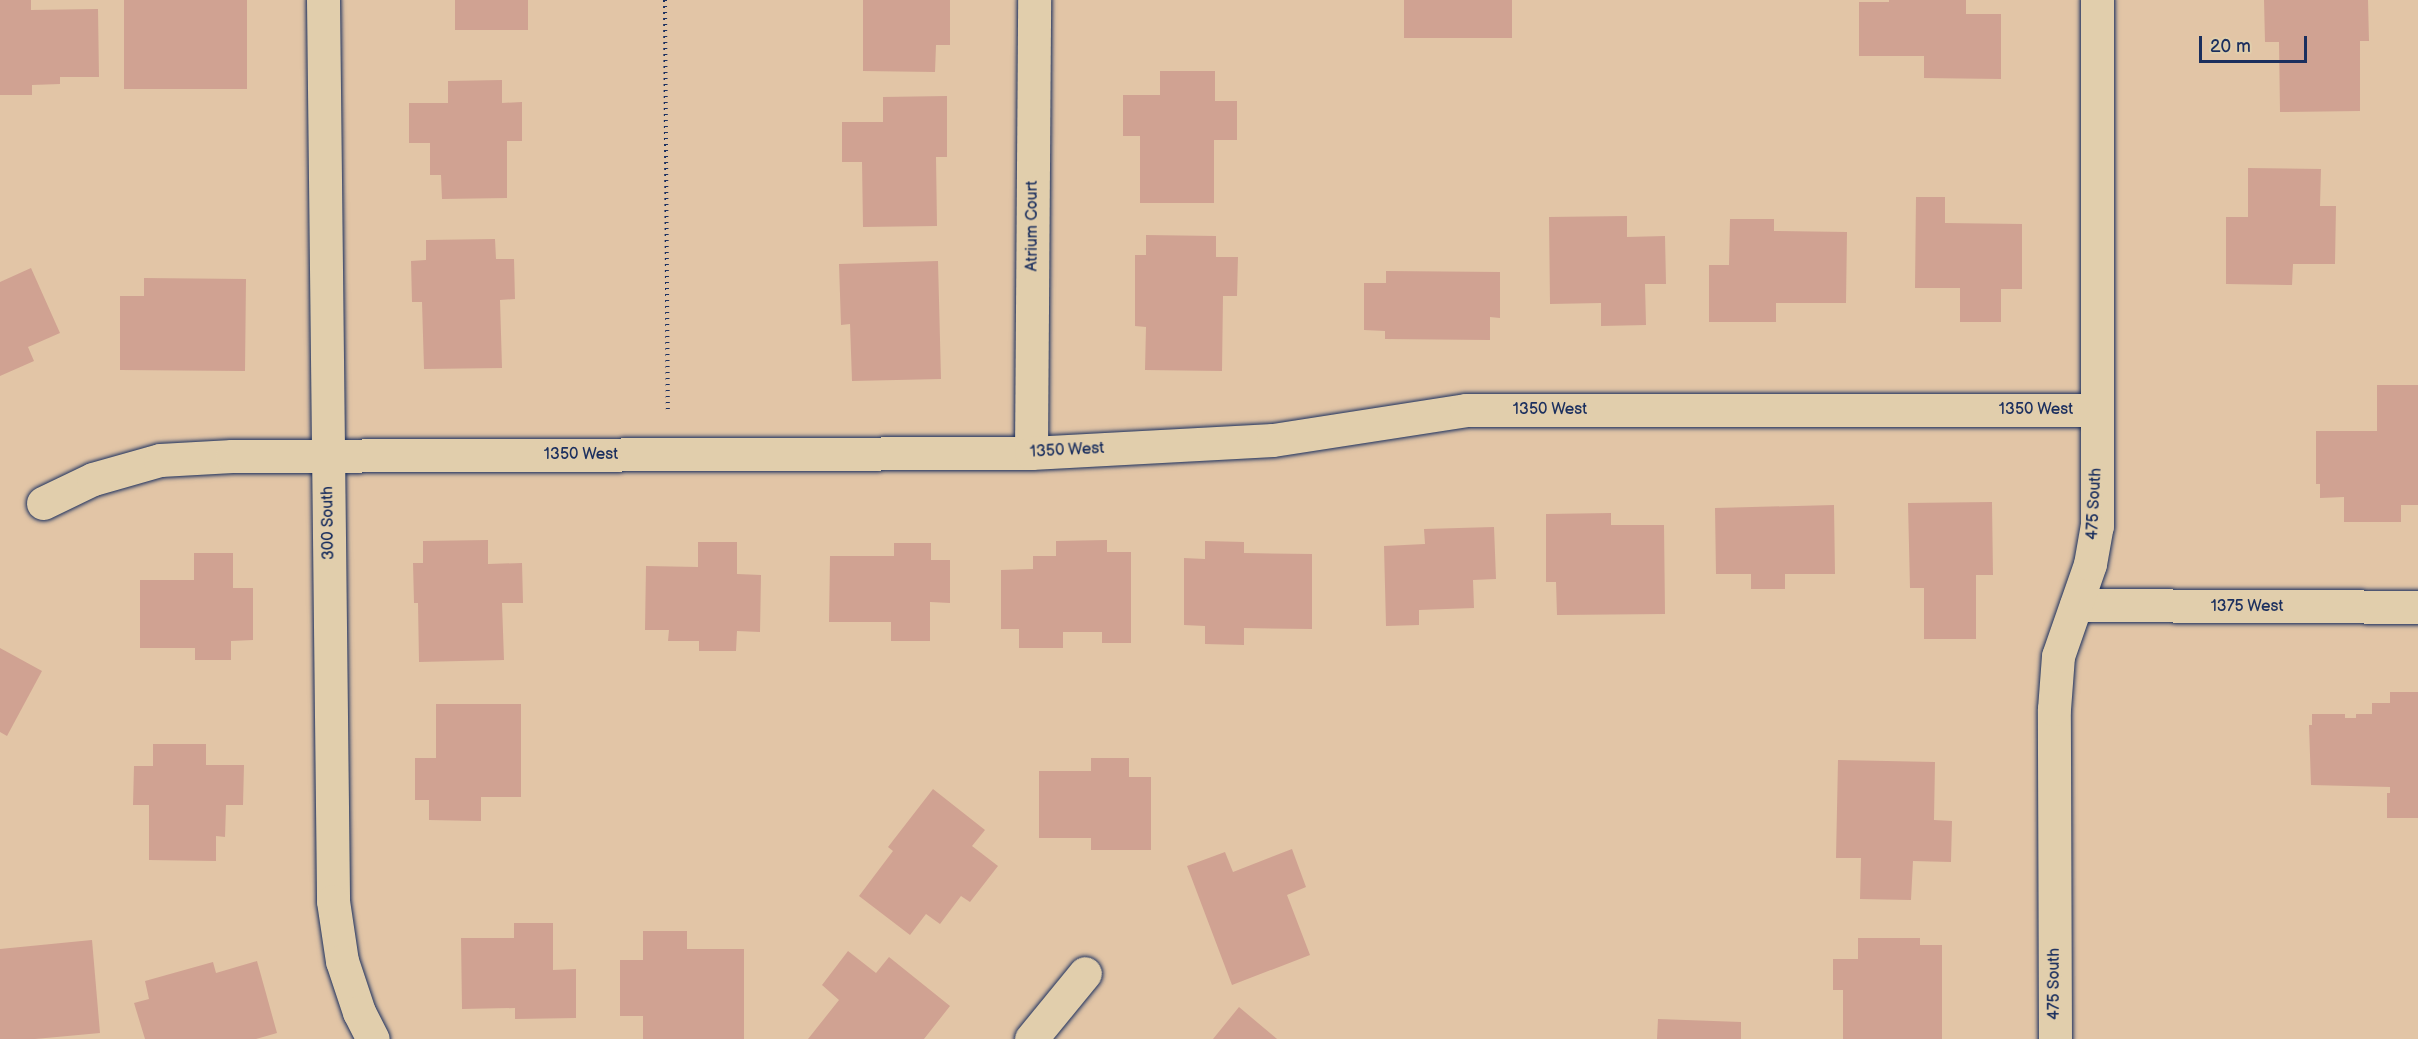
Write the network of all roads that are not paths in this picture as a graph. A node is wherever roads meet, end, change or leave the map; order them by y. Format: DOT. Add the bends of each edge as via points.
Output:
graph roads {
  1 [pos="323,0"];
  2 [pos="1034,0"];
  3 [pos="2097,0"];
  4 [pos="2097,410"];
  5 [pos="1031,453"];
  6 [pos="328,456"];
  7 [pos="43,503"];
  8 [pos="2076,605"];
  9 [pos="2418,607"];
  10 [pos="1085,973"];
  11 [pos="373,1039"];
  12 [pos="1031,1039"];
  13 [pos="2055,1039"];
  1 -- 6 [label="street, 300 South"];
  2 -- 5 [label="street, Atrium Court"];
  3 -- 4 [label="street, 475 South"];
  4 -- 5 [label="street, 1350 West" via="1466,410 1273,440"];
  4 -- 8 [label="street, 475 South" via="2097,526"];
  5 -- 6 [label="street, 1350 West"];
  6 -- 7 [label="street, 1350 West" via="159,460 93,479"];
  6 -- 11 [label="street, 300 South" via="333,901 342,961 359,1012"];
  8 -- 9 [label="street, 1375 West"];
  8 -- 13 [label="street, 475 South" via="2058,656 2054,709"];
  10 -- 12 [label="street"];
}
